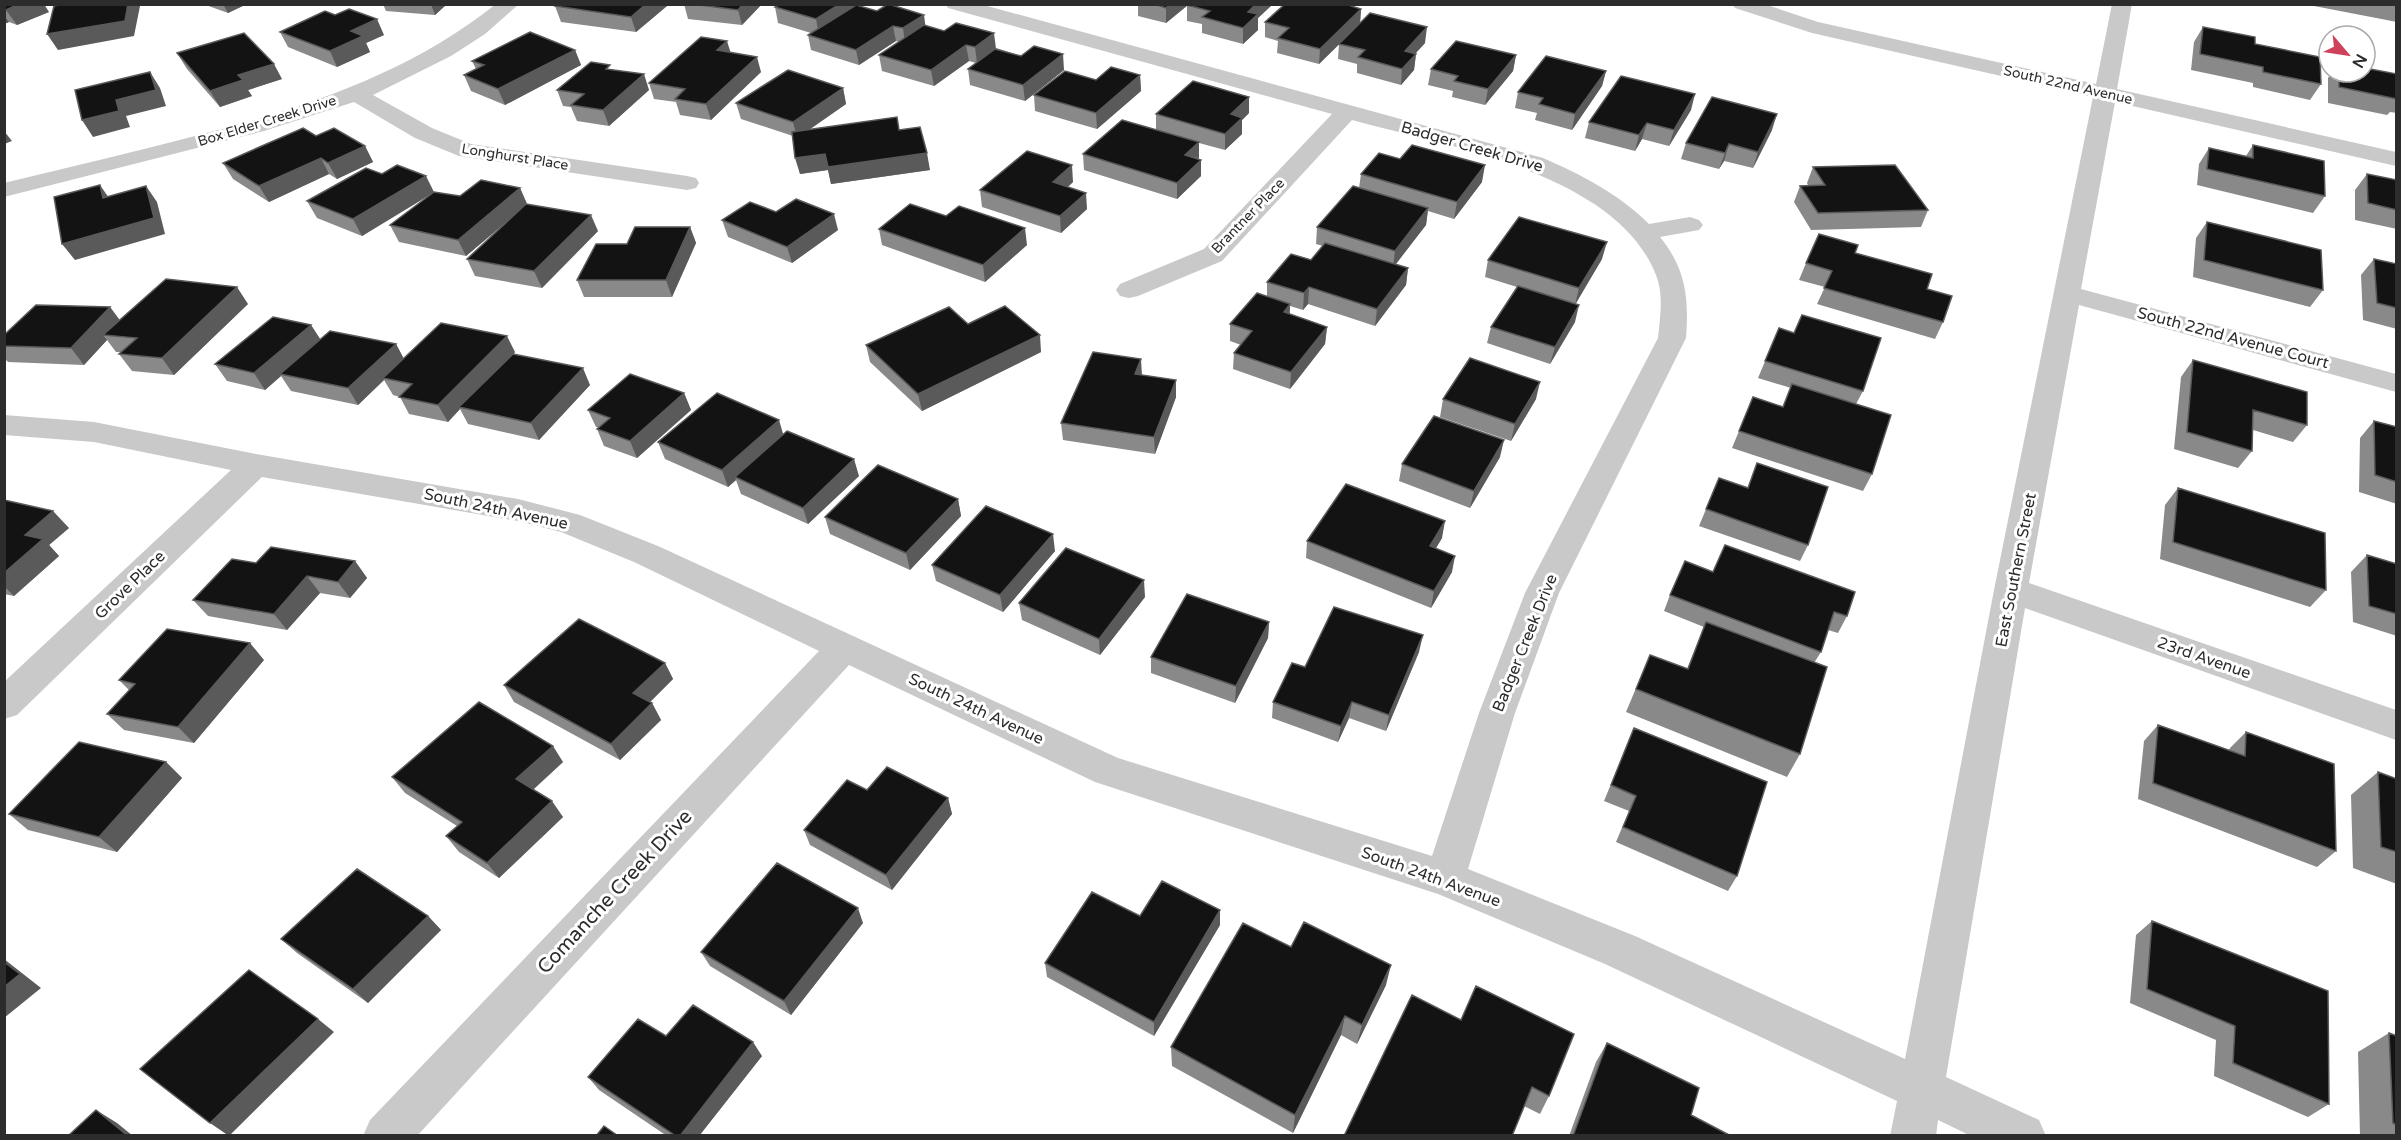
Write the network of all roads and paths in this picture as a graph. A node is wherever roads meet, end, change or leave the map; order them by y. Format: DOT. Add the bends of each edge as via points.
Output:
graph roads {
  1 [pos="508,4"];
  2 [pos="955,4"];
  3 [pos="1742,4"];
  4 [pos="2122,4"];
  5 [pos="355,93"];
  6 [pos="2107,94"];
  7 [pos="1347,112"];
  8 [pos="2397,159"];
  9 [pos="687,183"];
  10 [pos="4,190"];
  11 [pos="1690,225"];
  12 [pos="1644,232"];
  13 [pos="1129,290"];
  14 [pos="2069,294"];
  15 [pos="2397,383"];
  16 [pos="4,425"];
  17 [pos="256,465"];
  18 [pos="2011,590"];
  19 [pos="843,648"];
  20 [pos="4,705"];
  21 [pos="2397,725"];
  22 [pos="1445,878"];
  23 [pos="1922,1088"];
  24 [pos="386,1136"];
  25 [pos="1913,1136"];
  26 [pos="2024,1136"];
  1 -- 5 [label="street, Box Elder Creek Drive" via="485,25 426,63"];
  2 -- 7 [label="street, Badger Creek Drive"];
  3 -- 6 [label="street, South 22nd Avenue" via="1812,27"];
  4 -- 6 [label="street, East Southern Street"];
  5 -- 9 [label="street, Longhurst Place" via="415,129 467,151"];
  5 -- 10 [label="street, Box Elder Creek Drive" via="260,126"];
  6 -- 8 [label="street, South 22nd Avenue"];
  6 -- 14 [label="street, East Southern Street"];
  7 -- 12 [label="street, Badger Creek Drive" via="1535,163 1593,192"];
  7 -- 13 [label="street, Brantner Place" via="1213,255"];
  11 -- 12 [label="street"];
  12 -- 22 [label="street, Badger Creek Drive" via="1673,281 1677,318 1672,338 1542,593 1497,712"];
  14 -- 15 [label="street, South 22nd Avenue Court"];
  14 -- 18 [label="street, East Southern Street"];
  16 -- 17 [label="street, South 24th Avenue" via="94,432"];
  17 -- 19 [label="street, South 24th Avenue" via="518,510 569,523 646,554"];
  17 -- 20 [label="street, Grove Place"];
  18 -- 21 [label="street, 23rd Avenue"];
  18 -- 23 [label="street, East Southern Street"];
  19 -- 22 [label="street, South 24th Avenue" via="1108,771"];
  19 -- 24 [label="street, Comanche Creek Drive"];
  22 -- 23 [label="street, South 24th Avenue" via="1620,950"];
  23 -- 25 [label="street, East Southern Street"];
  23 -- 26 [label="street, South 24th Avenue"];
}
